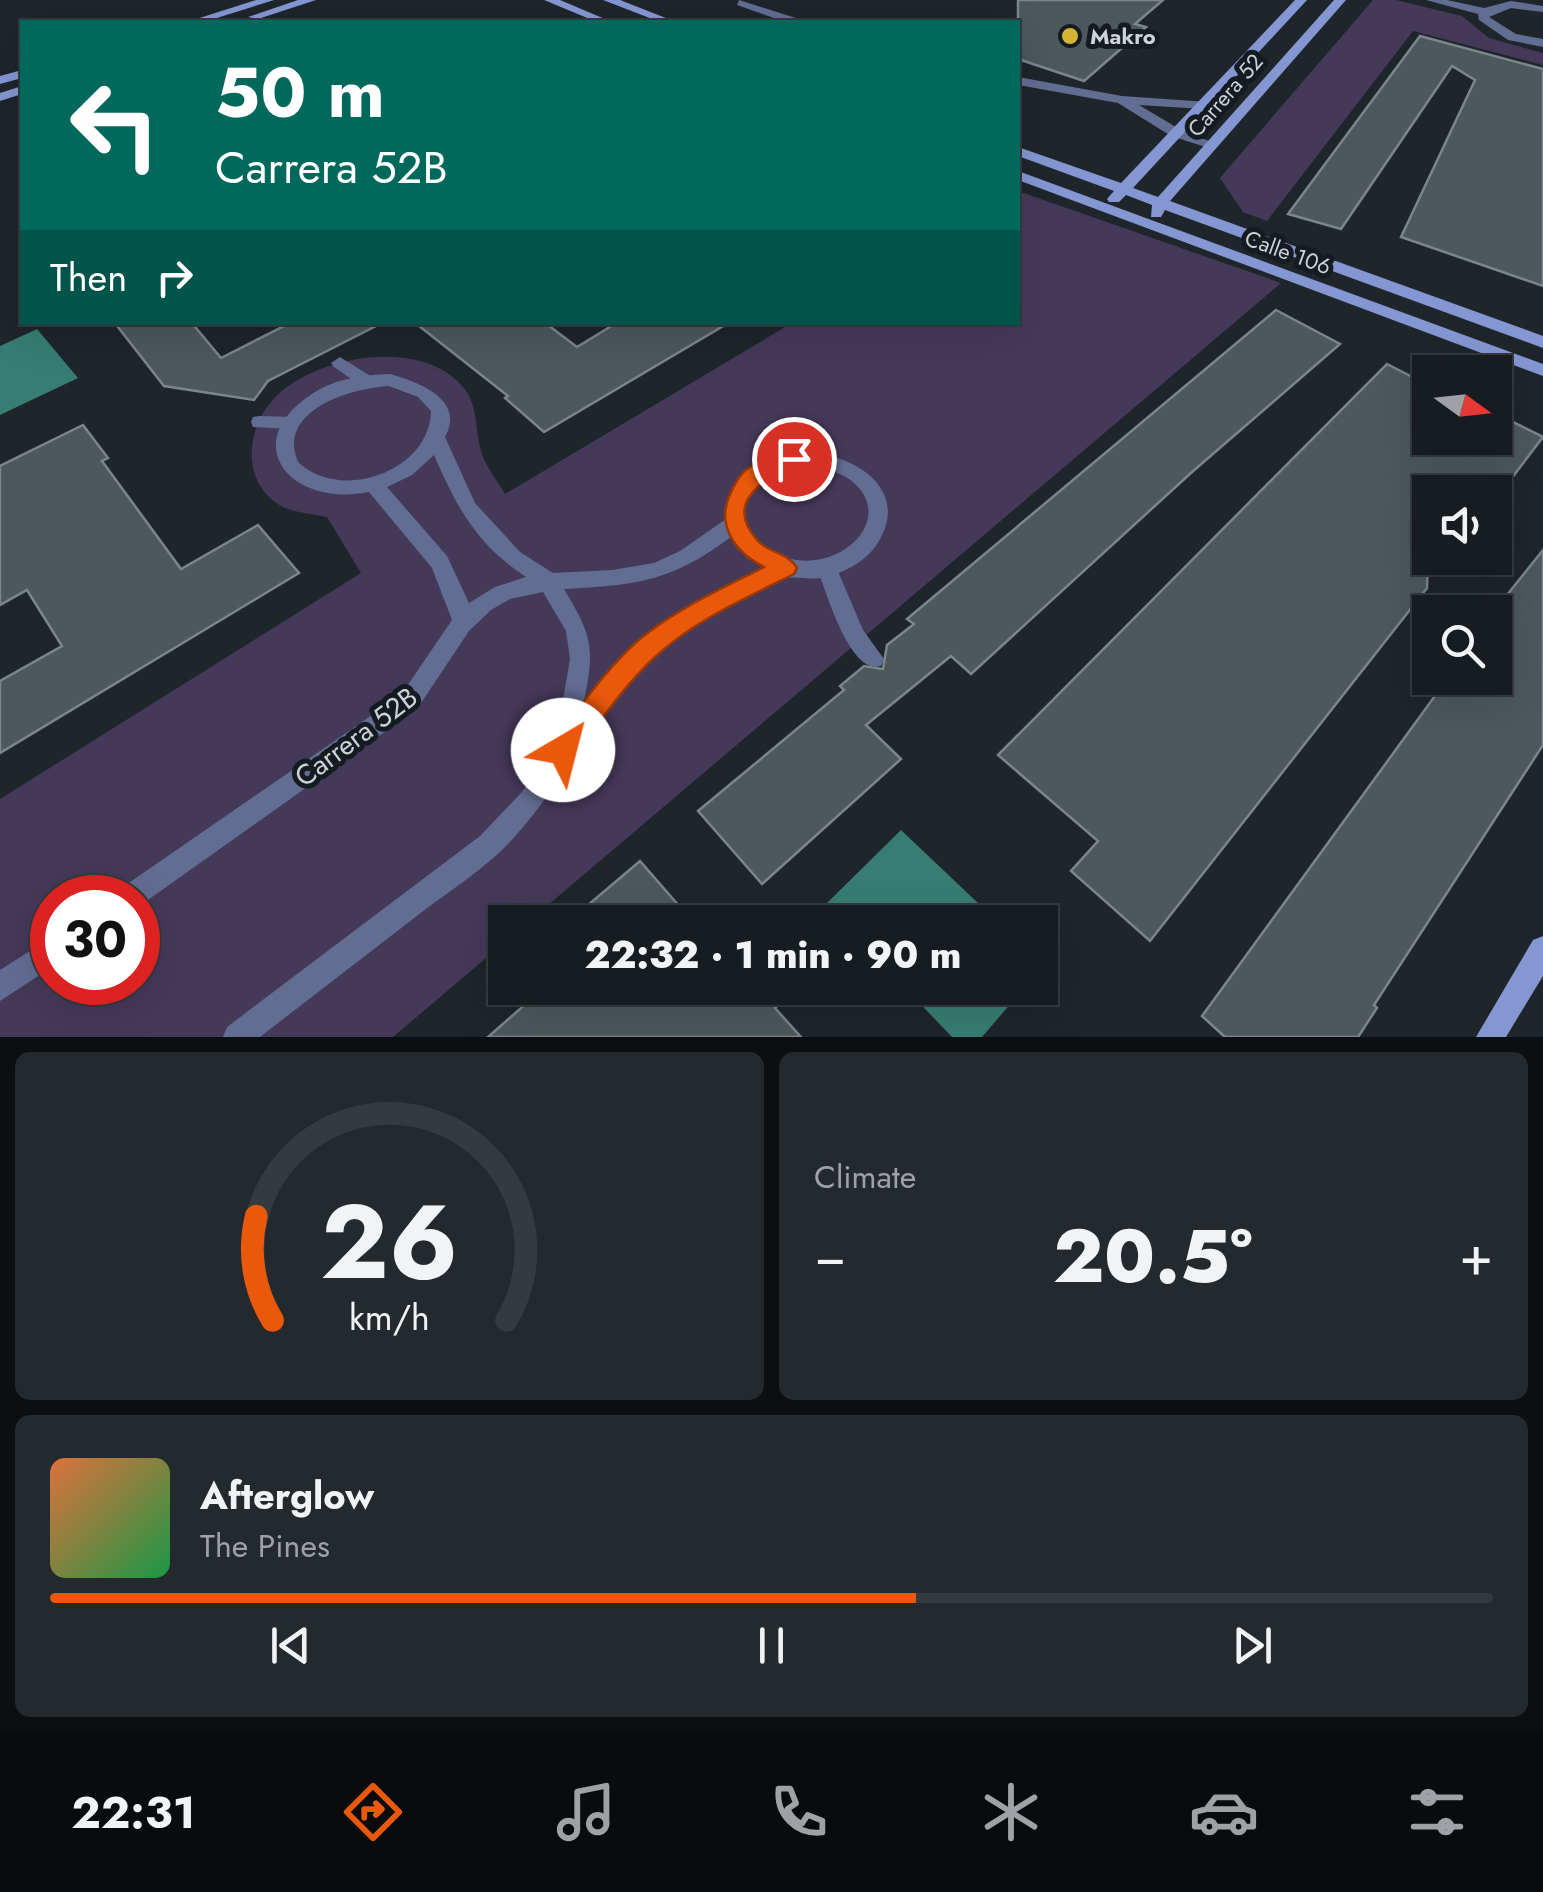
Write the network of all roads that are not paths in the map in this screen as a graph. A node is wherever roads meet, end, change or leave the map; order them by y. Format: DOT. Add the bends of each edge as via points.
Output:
graph roads {
  1 [pos="268,0"];
  2 [pos="310,0"];
  3 [pos="550,0"];
  4 [pos="609,0"];
  5 [pos="1301,0"];
  6 [pos="1340,0"];
  7 [pos="1432,0"];
  8 [pos="741,3"];
  9 [pos="1543,8"];
  10 [pos="1484,12"];
  11 [pos="200,20"];
  12 [pos="245,20"];
  13 [pos="601,20"];
  14 [pos="664,20"];
  15 [pos="789,20"];
  16 [pos="1543,44"];
  17 [pos="1020,81"];
  18 [pos="1122,100"];
  19 [pos="1202,104"];
  20 [pos="1176,133"];
  21 [pos="1212,145"];
  22 [pos="1020,152"];
  23 [pos="1020,176"];
  24 [pos="1122,190"];
  25 [pos="1160,203"];
  26 [pos="1106,208"];
  27 [pos="1153,226"];
  28 [pos="1543,342"];
  29 [pos="340,363"];
  30 [pos="1543,370"];
  31 [pos="366,381"];
  32 [pos="260,422"];
  33 [pos="292,423"];
  34 [pos="437,440"];
  35 [pos="374,485"];
  36 [pos="735,523"];
  37 [pos="786,568"];
  38 [pos="827,568"];
  39 [pos="548,581"];
  40 [pos="464,621"];
  41 [pos="872,659"];
  42 [pos="563,750"];
  43 [pos="160,876"];
  44 [pos="1543,950"];
  45 [pos="30,966"];
  46 [pos="0,987"];
  47 [pos="238,1037"];
  48 [pos="1490,1037"];
  1 -- 11 [label="street"];
  2 -- 12 [label="street"];
  3 -- 13 [label="street"];
  4 -- 14 [label="street"];
  5 -- 19 [label="street, Carrera 52"];
  6 -- 21 [label="street, Carrera 52"];
  7 -- 10 [label="street"];
  8 -- 15 [label="street"];
  9 -- 10 [label="street" via="1511,4"];
  10 -- 16 [label="street" via="1498,31"];
  17 -- 18 [label="street"];
  18 -- 19 [label="street"];
  18 -- 20 [label="street"];
  19 -- 20 [label="street, Carrera 52"];
  20 -- 21 [label="street"];
  20 -- 24 [label="street, Carrera 52"];
  21 -- 25 [label="street, Carrera 52"];
  22 -- 24 [label="street, Calle 106"];
  23 -- 26 [label="street, Calle 106"];
  24 -- 25 [label="street, Calle 106"];
  24 -- 26 [label="street, Carrera 52"];
  25 -- 27 [label="street, Carrera 52"];
  25 -- 28 [label="street, Calle 106"];
  26 -- 27 [label="street, Calle 106"];
  27 -- 30 [label="street, Calle 106"];
  29 -- 31 [label="street"];
  31 -- 33 [label="street" via="323,396"];
  31 -- 34 [label="street" via="428,392 442,422"];
  32 -- 33 [label="street"];
  33 -- 35 [label="street" via="285,455 306,481 326,488"];
  34 -- 35 [label="street" via="401,474"];
  34 -- 39 [label="street" via="467,507 494,540"];
  35 -- 40 [label="street" via="445,565"];
  36 -- 37 [label="street" via="752,550"];
  36 -- 38 [label="street" via="738,494 760,470 814,458 849,469 874,492 879,523 862,551"];
  36 -- 39 [label="street, Carrera 52B" via="658,570 620,579"];
  37 -- 38 [label="street"];
  37 -- 42 [label="street" via="692,614 648,647"];
  38 -- 41 [label="street" via="854,635"];
  39 -- 40 [label="street, Carrera 52B" via="499,596"];
  39 -- 42 [label="street" via="576,630 581,658"];
  40 -- 43 [label="street, Carrera 52B" via="428,683 409,702"];
  42 -- 47 [label="street" via="489,846"];
  44 -- 48 [label="street"];
  45 -- 46 [label="street"];
}
